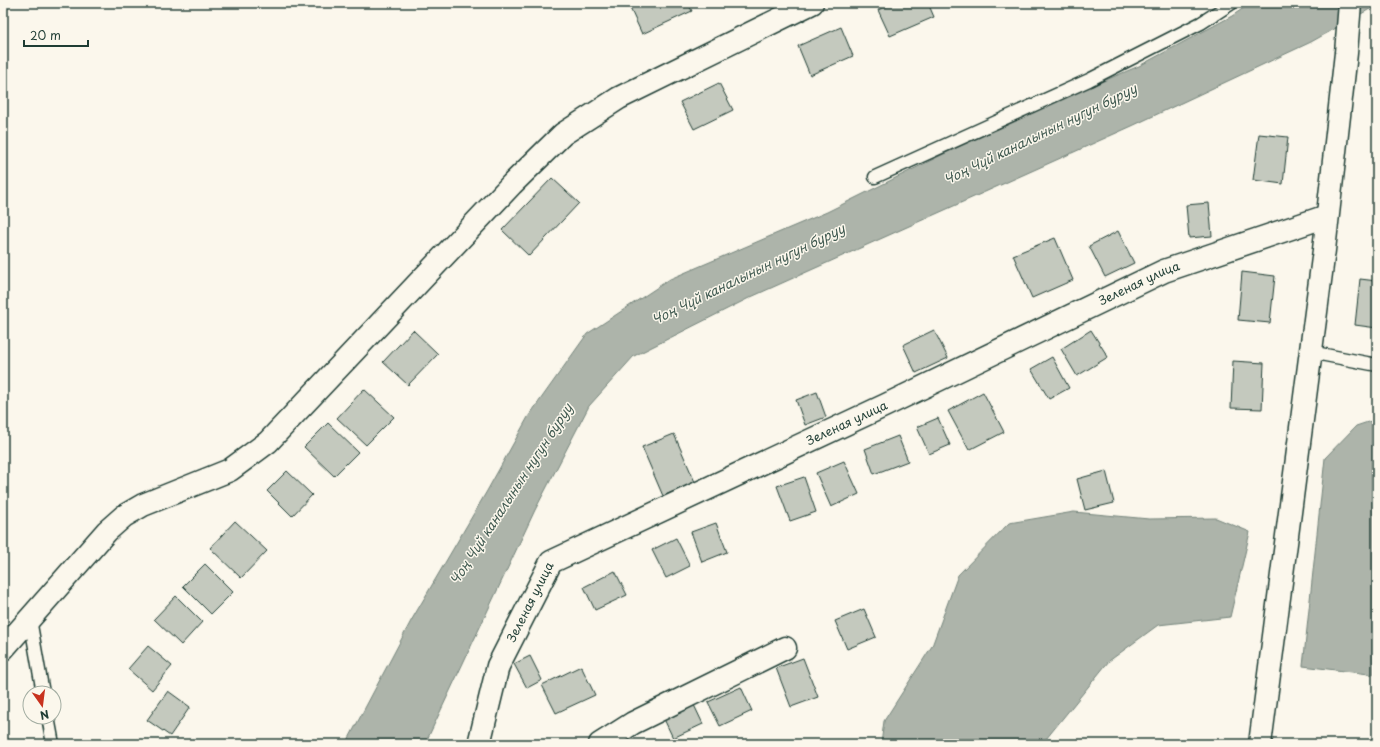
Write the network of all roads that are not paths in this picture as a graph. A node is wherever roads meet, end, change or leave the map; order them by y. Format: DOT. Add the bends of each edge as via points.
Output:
graph roads {
  1 [pos="812,3"];
  2 [pos="1232,3"];
  3 [pos="1350,3"];
  4 [pos="875,177"];
  5 [pos="1327,216"];
  6 [pos="1310,352"];
  7 [pos="1377,365"];
  8 [pos="30,619"];
  9 [pos="785,648"];
  10 [pos="3,649"];
  11 [pos="42,685"];
  12 [pos="49,725"];
  13 [pos="52,744"];
  14 [pos="479,744"];
  15 [pos="600,744"];
  16 [pos="1260,744"];
  1 -- 8 [label="street" via="619,98 563,134 512,184 268,442 230,470 143,505 124,516 107,531"];
  2 -- 4 [label="lane" via="1201,23 1089,80"];
  3 -- 5 [label="street"];
  5 -- 6 [label="street"];
  5 -- 14 [label="street, Зеленая улица" via="1164,271 551,562 498,666"];
  6 -- 7 [label="lane"];
  6 -- 16 [label="street"];
  8 -- 10 [label="street"];
  8 -- 11 [label="lane"];
  9 -- 15 [label="street" via="633,723"];
  12 -- 13 [label="lane"];
}
